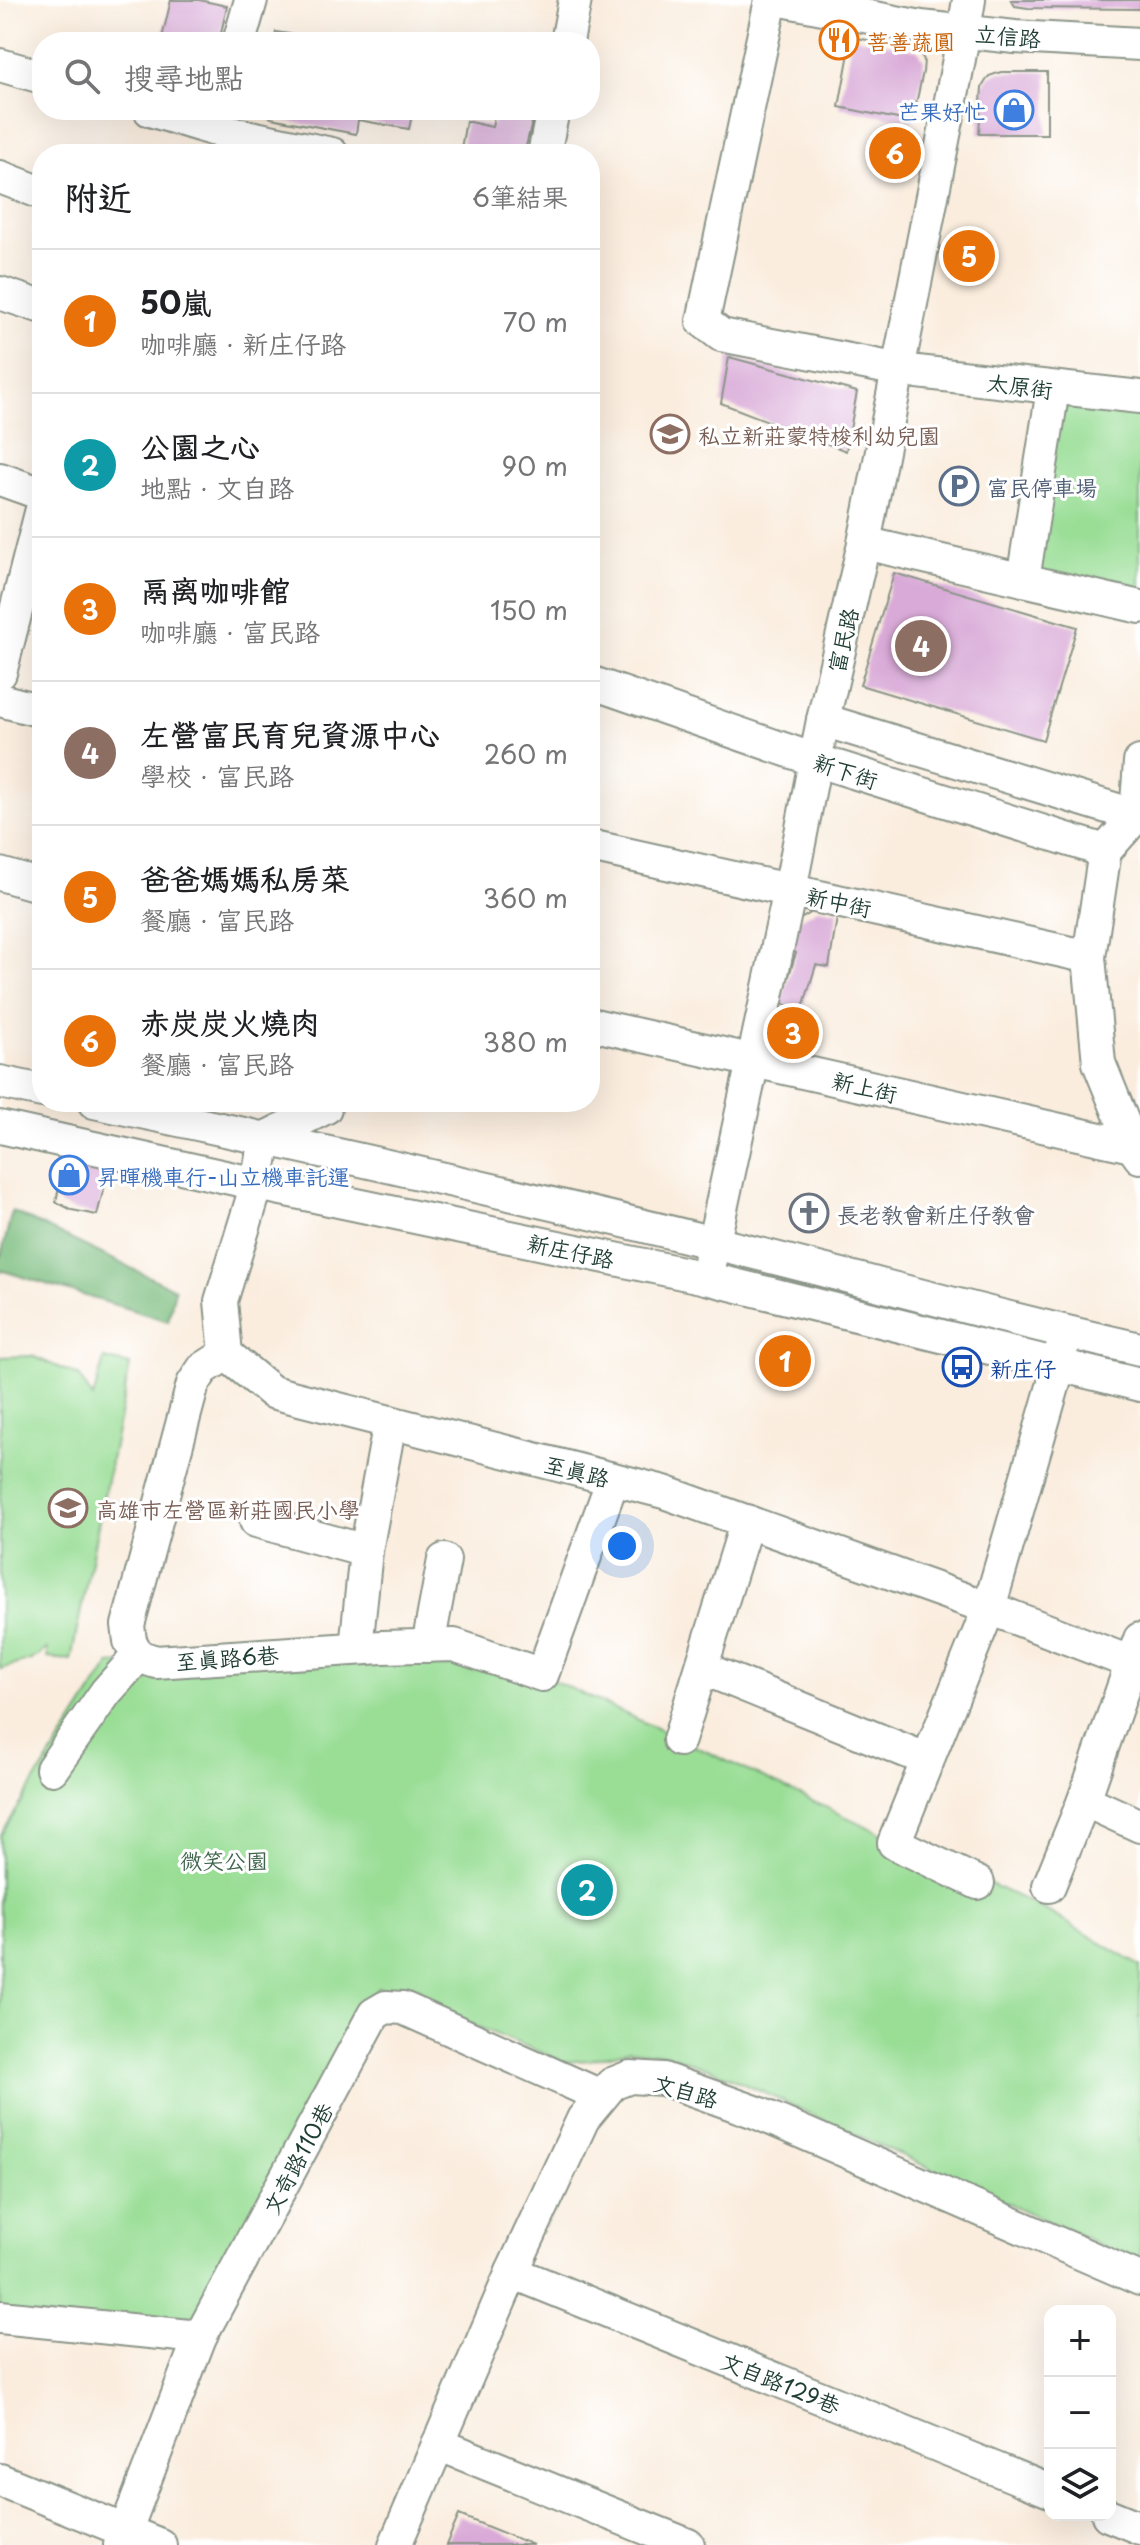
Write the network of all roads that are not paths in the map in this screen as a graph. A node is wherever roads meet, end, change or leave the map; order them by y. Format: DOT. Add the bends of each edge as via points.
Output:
graph roads {
  1 [pos="251,0"];
  2 [pos="575,0"];
  3 [pos="771,0"];
  4 [pos="782,0"];
  5 [pos="969,0"];
  6 [pos="242,32"];
  7 [pos="569,32"];
  8 [pos="964,32"];
  9 [pos="1140,44"];
  10 [pos="0,65"];
  11 [pos="32,74"];
  12 [pos="179,120"];
  13 [pos="551,120"];
  14 [pos="211,131"];
  15 [pos="279,144"];
  16 [pos="546,144"];
  17 [pos="0,177"];
  18 [pos="32,189"];
  19 [pos="0,293"];
  20 [pos="32,304"];
  21 [pos="900,370"];
  22 [pos="1053,389"];
  23 [pos="1140,397"];
  24 [pos="0,479"];
  25 [pos="32,490"];
  26 [pos="864,543"];
  27 [pos="32,548"];
  28 [pos="1023,580"];
  29 [pos="1140,607"];
  30 [pos="0,673"];
  31 [pos="600,685"];
  32 [pos="0,700"];
  33 [pos="32,708"];
  34 [pos="823,720"];
  35 [pos="815,760"];
  36 [pos="1140,762"];
  37 [pos="1138,816"];
  38 [pos="600,848"];
  39 [pos="1105,851"];
  40 [pos="0,874"];
  41 [pos="32,883"];
  42 [pos="790,890"];
  43 [pos="1089,957"];
  44 [pos="600,1026"];
  45 [pos="754,1061"];
  46 [pos="0,1082"];
  47 [pos="32,1089"];
  48 [pos="142,1112"];
  49 [pos="317,1112"];
  50 [pos="0,1127"];
  51 [pos="265,1138"];
  52 [pos="1138,1151"];
  53 [pos="257,1184"];
  54 [pos="715,1243"];
  55 [pos="706,1278"];
  56 [pos="1065,1332"];
  57 [pos="1140,1349"];
  58 [pos="226,1354"];
  59 [pos="1059,1365"];
  60 [pos="1140,1385"];
  61 [pos="390,1422"];
  62 [pos="613,1479"];
  63 [pos="256,1521"];
  64 [pos="747,1521"];
  65 [pos="366,1551"];
  66 [pos="444,1560"];
  67 [pos="989,1608"];
  68 [pos="428,1646"];
  69 [pos="356,1648"];
  70 [pos="138,1656"];
  71 [pos="1137,1656"];
  72 [pos="702,1668"];
  73 [pos="679,1740"];
  74 [pos="928,1760"];
  75 [pos="52,1769"];
  76 [pos="1084,1800"];
  77 [pos="1140,1826"];
  78 [pos="978,1883"];
  79 [pos="1049,1886"];
  80 [pos="601,2096"];
  81 [pos="512,2272"];
  82 [pos="1140,2279"];
  83 [pos="0,2317"];
  84 [pos="200,2337"];
  85 [pos="438,2444"];
  86 [pos="0,2480"];
  87 [pos="1044,2489"];
  88 [pos="1116,2518"];
  89 [pos="1140,2528"];
  90 [pos="123,2538"];
  91 [pos="160,2545"];
  92 [pos="395,2545"];
  93 [pos="688,2545"];
  1 -- 6 [label="street"];
  2 -- 7 [label="street"];
  3 -- 21 [label="street, 太原街" via="703,321 721,335"];
  4 -- 8 [label="street, 立信路"];
  5 -- 8 [label="street, 富民路"];
  8 -- 9 [label="street, 立信路"];
  8 -- 21 [label="street, 富民路"];
  10 -- 11 [label="street"];
  12 -- 14 [label="street"];
  13 -- 16 [label="street"];
  14 -- 15 [label="street"];
  17 -- 18 [label="street"];
  19 -- 20 [label="street"];
  21 -- 22 [label="street, 太原街"];
  21 -- 26 [label="street, 富民路"];
  22 -- 23 [label="street, 太原街"];
  22 -- 28 [label="street"];
  24 -- 25 [label="street"];
  26 -- 28 [label="street"];
  26 -- 34 [label="street, 富民路"];
  27 -- 30 [label="street"];
  28 -- 29 [label="street"];
  31 -- 35 [label="street, 新下街"];
  32 -- 33 [label="street"];
  34 -- 35 [label="street, 富民路"];
  34 -- 37 [label="street, 新下街"];
  35 -- 39 [label="street, 新下街"];
  35 -- 42 [label="street, 富民路"];
  36 -- 37 [label="street"];
  37 -- 39 [label="street"];
  38 -- 42 [label="street, 新中街"];
  39 -- 43 [label="street"];
  40 -- 41 [label="street"];
  42 -- 43 [label="street, 新中街"];
  42 -- 45 [label="street, 富民路"];
  43 -- 52 [label="street" via="1099,1063"];
  44 -- 45 [label="street, 新上街"];
  45 -- 52 [label="street, 新上街"];
  45 -- 54 [label="street, 富民路"];
  46 -- 47 [label="street"];
  48 -- 51 [label="street, 新庄仔路"];
  49 -- 51 [label="street"];
  50 -- 53 [label="street, 新庄仔路"];
  51 -- 53 [label="street"];
  51 -- 54 [label="street, 新庄仔路"];
  53 -- 55 [label="street, 新庄仔路"];
  53 -- 58 [label="street" via="221,1301"];
  54 -- 55 [label="street, 富民路"];
  54 -- 56 [label="street, 新庄仔路"];
  55 -- 59 [label="street, 新庄仔路"];
  56 -- 57 [label="street, 新庄仔路"];
  56 -- 59 [label="street"];
  58 -- 61 [label="street, 至真路" via="272,1392"];
  58 -- 70 [label="street" via="203,1369 193,1384 128,1625"];
  59 -- 60 [label="street, 新庄仔路"];
  59 -- 67 [label="street"];
  61 -- 62 [label="street, 至真路"];
  61 -- 65 [label="street"];
  62 -- 64 [label="street, 至真路"];
  62 -- 68 [label="street, 至真路6巷" via="542,1675 454,1645"];
  63 -- 65 [label="street"];
  64 -- 67 [label="street, 至真路"];
  64 -- 72 [label="street"];
  65 -- 69 [label="street"];
  66 -- 68 [label="street"];
  67 -- 71 [label="street, 至真路"];
  67 -- 74 [label="street"];
  68 -- 69 [label="street, 至真路6巷"];
  69 -- 70 [label="street, 至真路6巷" via="156,1662"];
  70 -- 75 [label="street"];
  71 -- 76 [label="street"];
  72 -- 73 [label="street"];
  72 -- 74 [label="street"];
  74 -- 78 [label="street" via="894,1843"];
  76 -- 77 [label="street"];
  76 -- 79 [label="street"];
  80 -- 81 [label="street, 文自路" via="583,2119"];
  80 -- 82 [label="street, 文自路" via="612,2084 630,2077 663,2079 758,2113"];
  80 -- 84 [label="street, 文奇路110巷" via="403,2008 386,2007 374,2014"];
  81 -- 85 [label="street, 文自路"];
  81 -- 87 [label="street, 文自路129巷"];
  83 -- 84 [label="street"];
  84 -- 90 [label="street, 文奇路110巷"];
  85 -- 92 [label="street, 文自路"];
  85 -- 93 [label="street"];
  86 -- 90 [label="street"];
  88 -- 89 [label="street"];
  90 -- 91 [label="street"];
}
